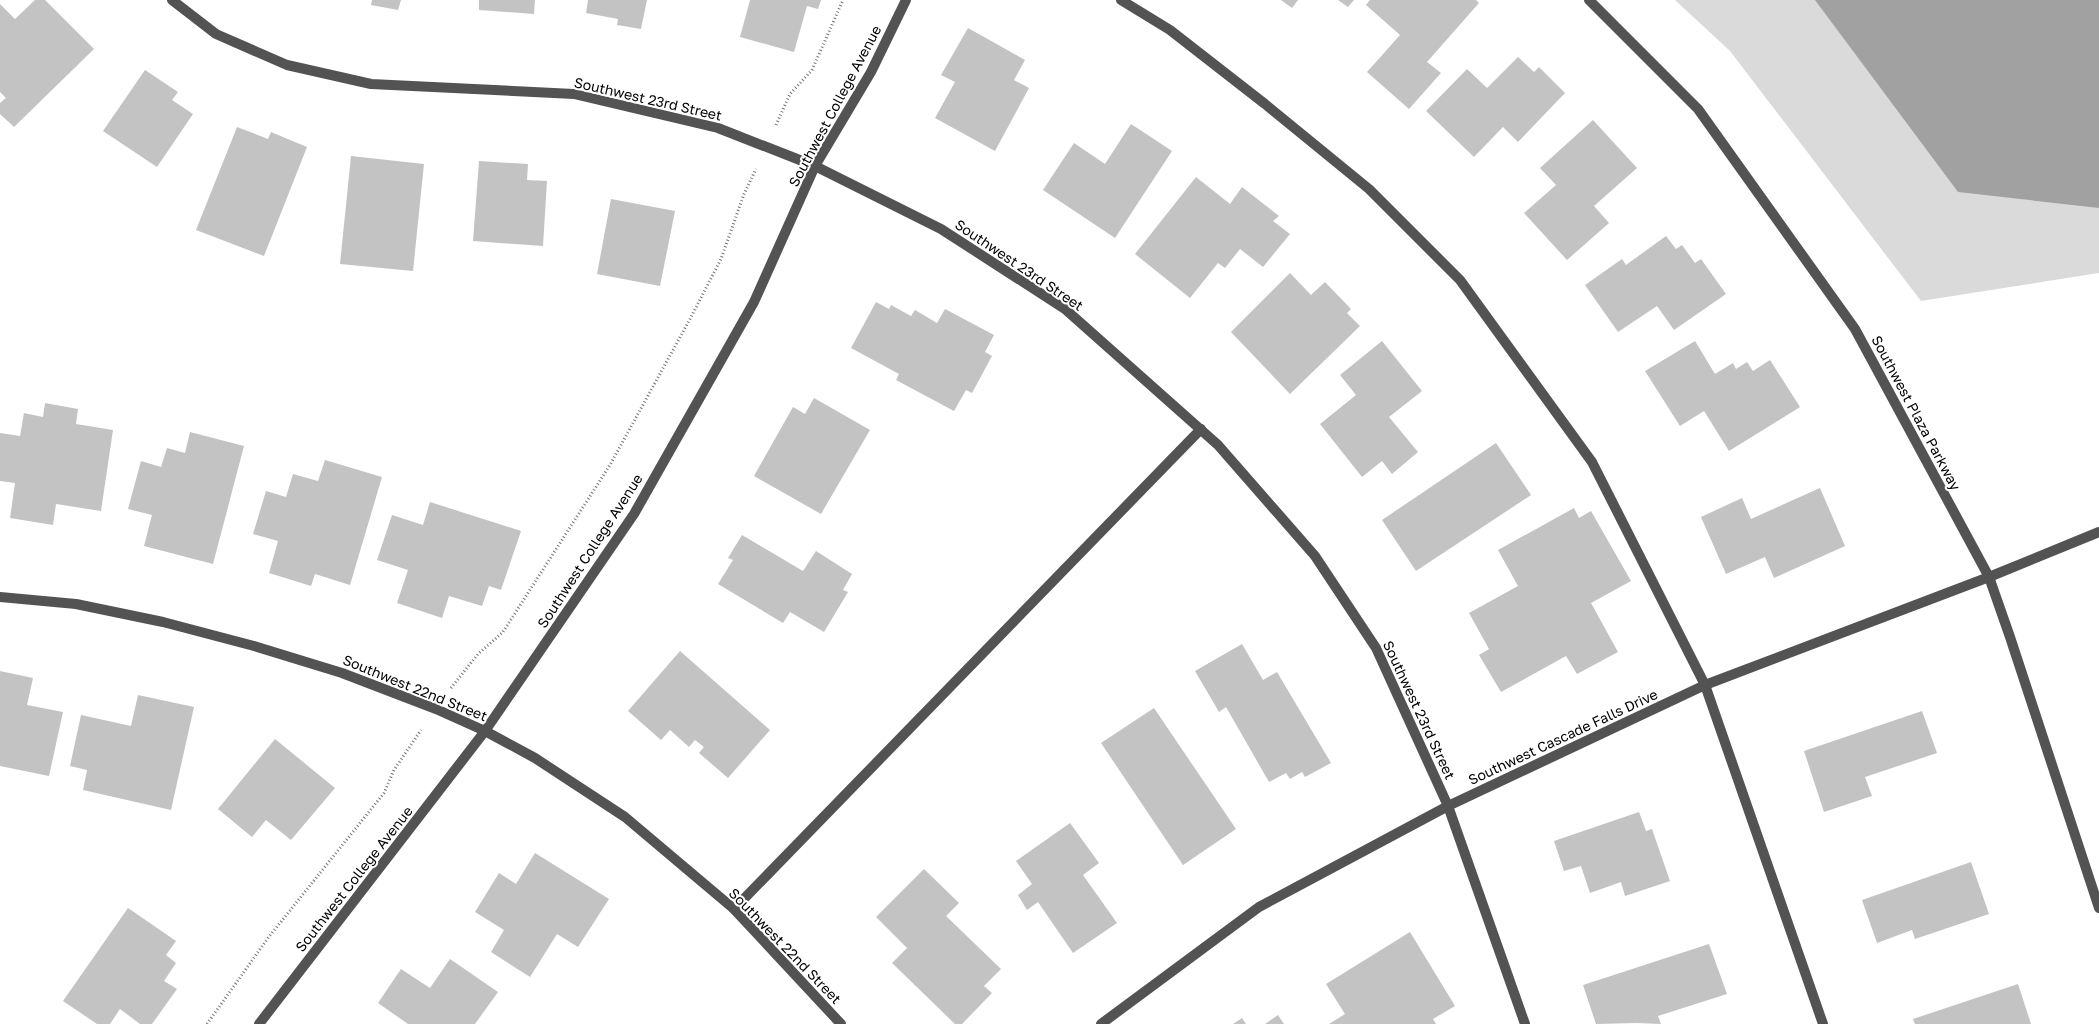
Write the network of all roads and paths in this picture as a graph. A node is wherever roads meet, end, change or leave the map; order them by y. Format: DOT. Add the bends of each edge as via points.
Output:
graph roads {
  1 [pos="172,0"];
  2 [pos="843,0"];
  3 [pos="906,0"];
  4 [pos="1121,0"];
  5 [pos="1590,0"];
  6 [pos="766,147"];
  7 [pos="815,166"];
  8 [pos="1201,429"];
  9 [pos="2099,532"];
  10 [pos="1988,577"];
  11 [pos="0,597"];
  12 [pos="1706,686"];
  13 [pos="436,709"];
  14 [pos="485,731"];
  15 [pos="1448,806"];
  16 [pos="2099,908"];
  17 [pos="734,910"];
  18 [pos="207,1024"];
  19 [pos="259,1024"];
  20 [pos="841,1024"];
  21 [pos="1101,1024"];
  22 [pos="1525,1024"];
  23 [pos="1823,1024"];
  1 -- 6 [label="street, Southwest 23rd Street" via="216,34 287,65 371,84 574,94 718,128"];
  2 -- 6 [label="path" via="812,70 790,94"];
  3 -- 7 [label="street, Southwest College Avenue" via="871,72"];
  4 -- 12 [label="street" via="1177,36 1369,189 1460,280 1592,462"];
  5 -- 10 [label="street, Southwest Plaza Parkway" via="1698,109 1855,329"];
  6 -- 7 [label="street, Southwest 23rd Street"];
  6 -- 13 [label="path" via="744,194 721,258 610,465 502,632 478,654"];
  7 -- 8 [label="street, Southwest 23rd Street" via="941,229 1065,309"];
  7 -- 14 [label="street, Southwest College Avenue" via="754,302 634,514"];
  8 -- 15 [label="street, Southwest 23rd Street" via="1315,556 1371,641"];
  8 -- 17 [label="street"];
  9 -- 10 [label="street, Southwest Cascade Falls Drive"];
  10 -- 12 [label="street, Southwest Cascade Falls Drive"];
  10 -- 16 [label="street, Southwest Plaza Parkway"];
  11 -- 13 [label="street, Southwest 22nd Street" via="76,604 163,622 342,673"];
  12 -- 15 [label="street, Southwest Cascade Falls Drive"];
  12 -- 23 [label="street"];
  13 -- 14 [label="street, Southwest 22nd Street"];
  13 -- 18 [label="path" via="394,770 384,793 268,938"];
  14 -- 17 [label="street, Southwest 22nd Street" via="534,758 625,817"];
  14 -- 19 [label="street, Southwest College Avenue"];
  15 -- 21 [label="street, Southwest Cascade Falls Drive" via="1259,907"];
  15 -- 22 [label="street, Southwest 23rd Street"];
  17 -- 20 [label="street, Southwest 22nd Street"];
}
